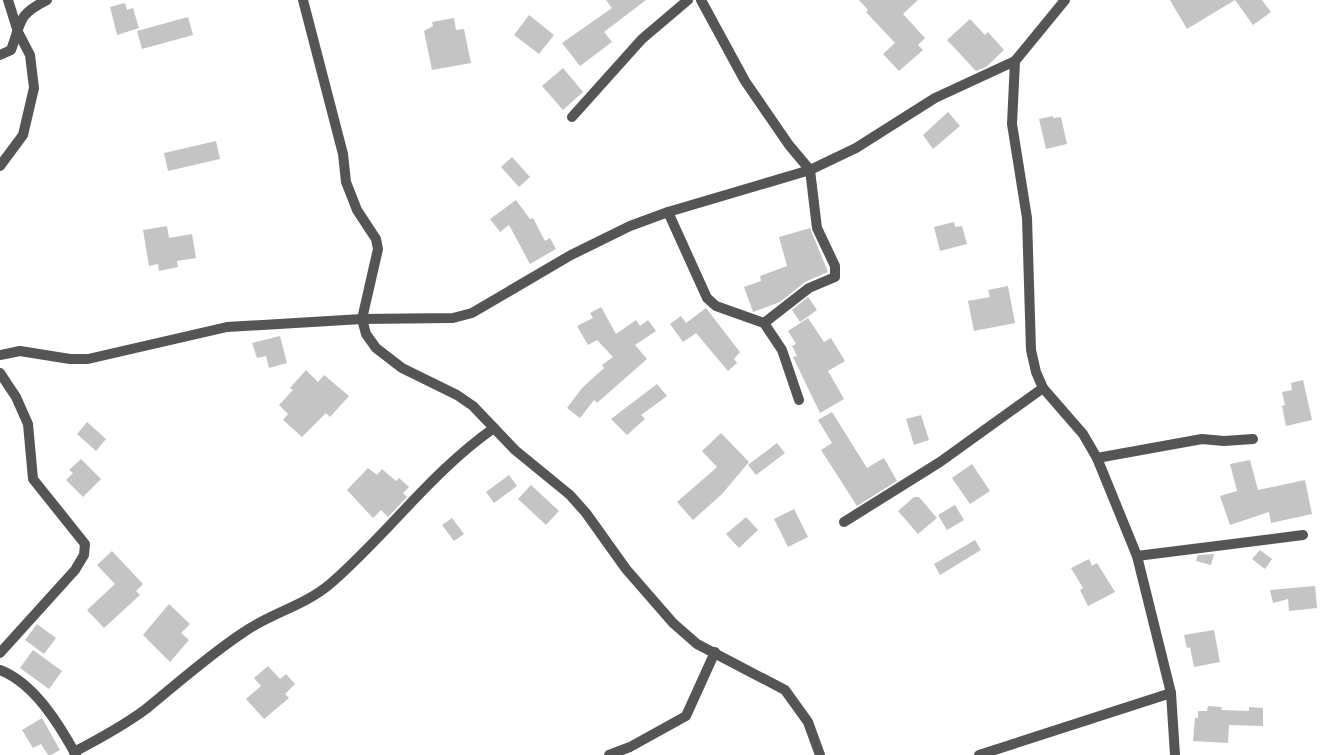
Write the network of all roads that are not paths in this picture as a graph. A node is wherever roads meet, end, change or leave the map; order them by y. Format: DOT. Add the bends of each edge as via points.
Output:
graph roads {
  1 [pos="8,0"];
  2 [pos="47,0"];
  3 [pos="303,0"];
  4 [pos="688,0"];
  5 [pos="701,0"];
  6 [pos="1065,0"];
  7 [pos="18,32"];
  8 [pos="0,55"];
  9 [pos="1014,60"];
  10 [pos="572,116"];
  11 [pos="0,166"];
  12 [pos="810,170"];
  13 [pos="668,212"];
  14 [pos="362,319"];
  15 [pos="764,323"];
  16 [pos="0,355"];
  17 [pos="0,373"];
  18 [pos="1043,388"];
  19 [pos="799,400"];
  20 [pos="494,428"];
  21 [pos="1253,439"];
  22 [pos="1097,458"];
  23 [pos="844,522"];
  24 [pos="1303,536"];
  25 [pos="1137,556"];
  26 [pos="715,652"];
  27 [pos="0,653"];
  28 [pos="0,670"];
  29 [pos="1171,693"];
  30 [pos="75,754"];
  31 [pos="609,755"];
  32 [pos="820,755"];
  33 [pos="979,755"];
  34 [pos="1175,755"];
  1 -- 7 [label="street"];
  2 -- 7 [label="street" via="28,10 19,22"];
  3 -- 14 [label="street" via="343,154 346,182 357,210 376,239 378,249"];
  4 -- 10 [label="street" via="642,39"];
  5 -- 12 [label="street" via="744,81"];
  6 -- 9 [label="street"];
  7 -- 8 [label="street" via="11,50"];
  7 -- 11 [label="street" via="30,55 34,88 23,135"];
  9 -- 12 [label="street" via="935,98 856,148"];
  9 -- 18 [label="street" via="1012,124 1027,218 1032,350"];
  12 -- 13 [label="street"];
  12 -- 15 [label="street" via="817,228 834,266 835,277 809,288"];
  13 -- 14 [label="street" via="630,226 571,255 472,312 453,318"];
  13 -- 15 [label="street" via="708,298 716,306"];
  14 -- 16 [label="street" via="227,327 88,359 20,351"];
  14 -- 20 [label="street" via="366,334 376,348 402,368 473,406"];
  15 -- 19 [label="street" via="782,350"];
  17 -- 27 [label="street" via="28,424 33,479 85,544 84,555 75,570"];
  18 -- 22 [label="street" via="1083,434"];
  18 -- 23 [label="street" via="940,462"];
  20 -- 26 [label="street" via="531,464 570,495 626,569 673,623 697,644"];
  20 -- 30 [label="street" via="446,467 328,586 223,645 114,732"];
  21 -- 22 [label="street" via="1224,442 1202,439"];
  22 -- 25 [label="street"];
  24 -- 25 [label="street"];
  25 -- 29 [label="street"];
  26 -- 31 [label="street" via="686,716"];
  26 -- 32 [label="street" via="786,690 808,722"];
  28 -- 30 [label="street" via="25,685 51,716"];
  29 -- 33 [label="street"];
  29 -- 34 [label="street"];
}
